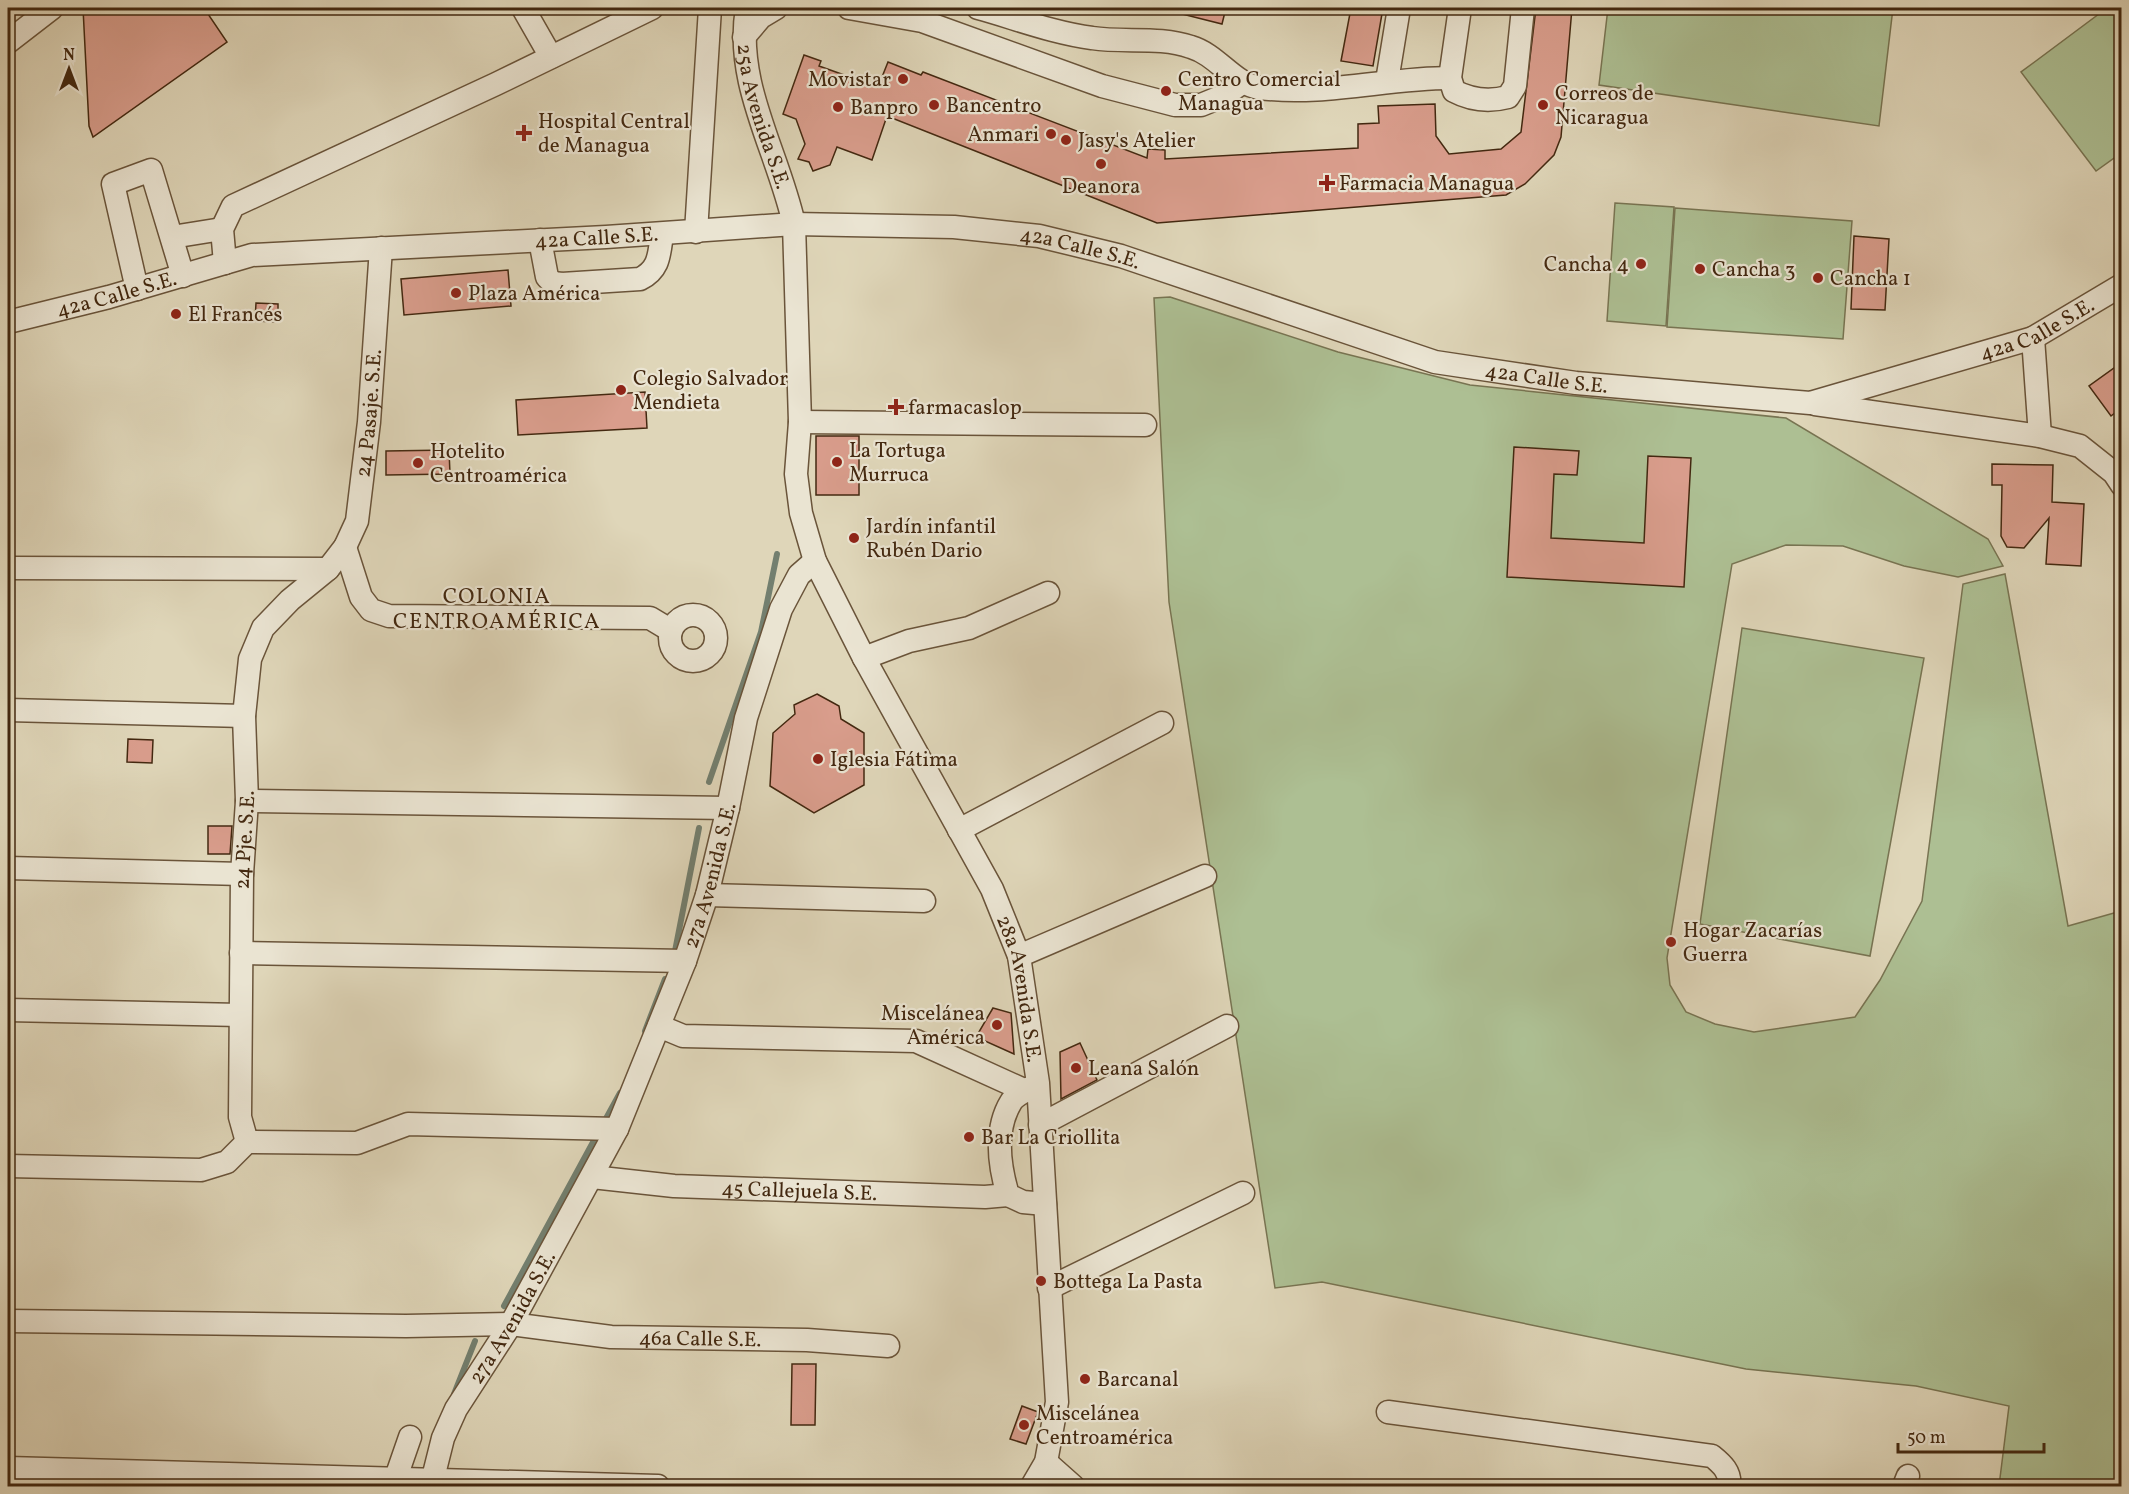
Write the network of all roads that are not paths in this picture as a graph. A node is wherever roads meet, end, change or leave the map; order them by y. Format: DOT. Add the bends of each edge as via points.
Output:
graph roads {
  1 [pos="52,8"];
  2 [pos="523,8"];
  3 [pos="652,8"];
  4 [pos="710,8"];
  5 [pos="747,8"];
  6 [pos="776,8"];
  7 [pos="849,8"];
  8 [pos="902,8"];
  9 [pos="978,8"];
  10 [pos="1399,8"];
  11 [pos="1460,8"];
  12 [pos="1523,8"];
  13 [pos="922,21"];
  14 [pos="744,37"];
  15 [pos="8,42"];
  16 [pos="551,57"];
  17 [pos="1450,78"];
  18 [pos="1387,81"];
  19 [pos="1242,83"];
  20 [pos="794,224"];
  21 [pos="222,229"];
  22 [pos="696,232"];
  23 [pos="662,234"];
  24 [pos="172,237"];
  25 [pos="540,240"];
  26 [pos="381,248"];
  27 [pos="225,263"];
  28 [pos="183,276"];
  29 [pos="2121,285"];
  30 [pos="137,289"];
  31 [pos="8,322"];
  32 [pos="2032,338"];
  33 [pos="1810,403"];
  34 [pos="800,422"];
  35 [pos="1145,425"];
  36 [pos="2040,436"];
  37 [pos="2121,485"];
  38 [pos="345,547"];
  39 [pos="815,561"];
  40 [pos="8,568"];
  41 [pos="328,569"];
  42 [pos="1048,593"];
  43 [pos="670,630"];
  44 [pos="864,658"];
  45 [pos="8,710"];
  46 [pos="244,716"];
  47 [pos="1162,723"];
  48 [pos="247,801"];
  49 [pos="728,808"];
  50 [pos="959,830"];
  51 [pos="8,868"];
  52 [pos="242,874"];
  53 [pos="1205,876"];
  54 [pos="707,895"];
  55 [pos="924,901"];
  56 [pos="241,953"];
  57 [pos="1019,956"];
  58 [pos="682,961"];
  59 [pos="8,1010"];
  60 [pos="240,1015"];
  61 [pos="659,1026"];
  62 [pos="1227,1026"];
  63 [pos="1032,1087"];
  64 [pos="1040,1125"];
  65 [pos="612,1128"];
  66 [pos="248,1142"];
  67 [pos="8,1166"];
  68 [pos="592,1177"];
  69 [pos="1243,1193"];
  70 [pos="1008,1195"];
  71 [pos="1045,1204"];
  72 [pos="1049,1288"];
  73 [pos="8,1321"];
  74 [pos="508,1324"];
  75 [pos="888,1346"];
  76 [pos="1388,1412"];
  77 [pos="410,1437"];
  78 [pos="1046,1462"];
  79 [pos="8,1468"];
  80 [pos="414,1482"];
  81 [pos="1730,1483"];
  82 [pos="658,1486"];
  83 [pos="1032,1486"];
  84 [pos="1073,1486"];
  1 -- 15 [label="street"];
  2 -- 16 [label="street"];
  3 -- 16 [label="street"];
  4 -- 22 [label="street"];
  5 -- 14 [label="street, 25a Avenida S.E."];
  6 -- 14 [label="street" via="761,17"];
  7 -- 13 [label="street"];
  8 -- 13 [label="street"];
  9 -- 19 [label="street" via="1090,38 1189,46 1219,61"];
  10 -- 18 [label="street"];
  11 -- 17 [label="street"];
  12 -- 17 [label="street" via="1515,86 1508,98 1468,98 1455,91"];
  13 -- 19 [label="street" via="1102,86 1175,105 1201,105"];
  14 -- 20 [label="street, 25a Avenida S.E." via="749,80"];
  16 -- 21 [label="street" via="233,206"];
  17 -- 18 [label="street"];
  18 -- 19 [label="street" via="1322,90 1258,88"];
  20 -- 22 [label="street, 42a Calle S.E."];
  20 -- 33 [label="street, 42a Calle S.E." via="954,227 1039,236 1121,256 1435,362 1576,383"];
  20 -- 34 [label="street"];
  21 -- 24 [label="street"];
  21 -- 27 [label="street"];
  22 -- 23 [label="street, 42a Calle S.E."];
  23 -- 25 [label="street, 42a Calle S.E."];
  23 -- 25 [label="street" via="658,264 651,274 640,279 562,284 547,277"];
  24 -- 28 [label="street"];
  24 -- 30 [label="street" via="151,170 113,184"];
  25 -- 26 [label="street, 42a Calle S.E."];
  26 -- 27 [label="street, 42a Calle S.E." via="252,255"];
  26 -- 38 [label="street, 24 Pasaje. S.E." via="359,510"];
  27 -- 28 [label="street, 42a Calle S.E."];
  28 -- 30 [label="street, 42a Calle S.E."];
  29 -- 32 [label="street, 42a Calle S.E."];
  30 -- 31 [label="street, 42a Calle S.E."];
  32 -- 33 [label="street, 42a Calle S.E."];
  32 -- 36 [label="street"];
  33 -- 36 [label="street"];
  34 -- 35 [label="street"];
  34 -- 39 [label="street" via="796,474 801,513"];
  36 -- 37 [label="street" via="2080,446 2114,473"];
  38 -- 41 [label="street, 24 Pasaje. S.E."];
  38 -- 43 [label="street" via="361,597 371,610 389,616 650,618"];
  39 -- 44 [label="street, 28a Avenida S.E."];
  39 -- 49 [label="street, 27a Avenida S.E." via="799,575 781,609 746,718"];
  40 -- 41 [label="street"];
  41 -- 46 [label="street, 24 Pje. S.E." via="263,628 250,659"];
  42 -- 44 [label="street" via="969,628 909,640"];
  44 -- 50 [label="street, 28a Avenida S.E."];
  45 -- 46 [label="street"];
  46 -- 48 [label="street, 24 Pje. S.E."];
  47 -- 50 [label="street"];
  48 -- 49 [label="street"];
  48 -- 52 [label="street, 24 Pje. S.E."];
  49 -- 54 [label="street, 27a Avenida S.E."];
  50 -- 57 [label="street, 28a Avenida S.E." via="992,889"];
  51 -- 52 [label="street"];
  52 -- 56 [label="street, 24 Pje. S.E."];
  53 -- 57 [label="street"];
  54 -- 55 [label="street"];
  54 -- 58 [label="street, 27a Avenida S.E."];
  56 -- 58 [label="street"];
  56 -- 60 [label="street, 24 Pje. S.E."];
  57 -- 63 [label="street, 28a Avenida S.E."];
  58 -- 61 [label="street, 27a Avenida S.E."];
  59 -- 60 [label="street"];
  60 -- 66 [label="street, 24 Pje. S.E." via="240,1117"];
  61 -- 63 [label="street" via="682,1036 916,1041"];
  61 -- 65 [label="street, 27a Avenida S.E."];
  62 -- 64 [label="street"];
  63 -- 64 [label="street, 28a Avenida S.E."];
  63 -- 70 [label="street" via="1012,1100 1000,1133 1000,1168"];
  64 -- 71 [label="street, 28a Avenida S.E."];
  65 -- 66 [label="street" via="408,1124 357,1143"];
  65 -- 68 [label="street, 27a Avenida S.E."];
  66 -- 67 [label="street" via="227,1162 201,1170"];
  68 -- 70 [label="street, 45 Callejuela S.E." via="674,1186"];
  68 -- 74 [label="street, 27a Avenida S.E."];
  69 -- 72 [label="street"];
  70 -- 71 [label="street, 45 Callejuela S.E." via="1023,1202"];
  71 -- 72 [label="street, 28a Avenida S.E."];
  72 -- 78 [label="street, 28a Avenida S.E." via="1057,1402"];
  73 -- 74 [label="street, 46a Calle S.E."];
  74 -- 75 [label="street, 46a Calle S.E." via="611,1337 807,1340"];
  74 -- 80 [label="street, 27a Avenida S.E."];
  76 -- 81 [label="street" via="1712,1456 1724,1465"];
  77 -- 80 [label="street"];
  78 -- 83 [label="street, 28a Avenida S.E."];
  78 -- 84 [label="street"];
  79 -- 80 [label="street"];
  80 -- 82 [label="street"];
}
